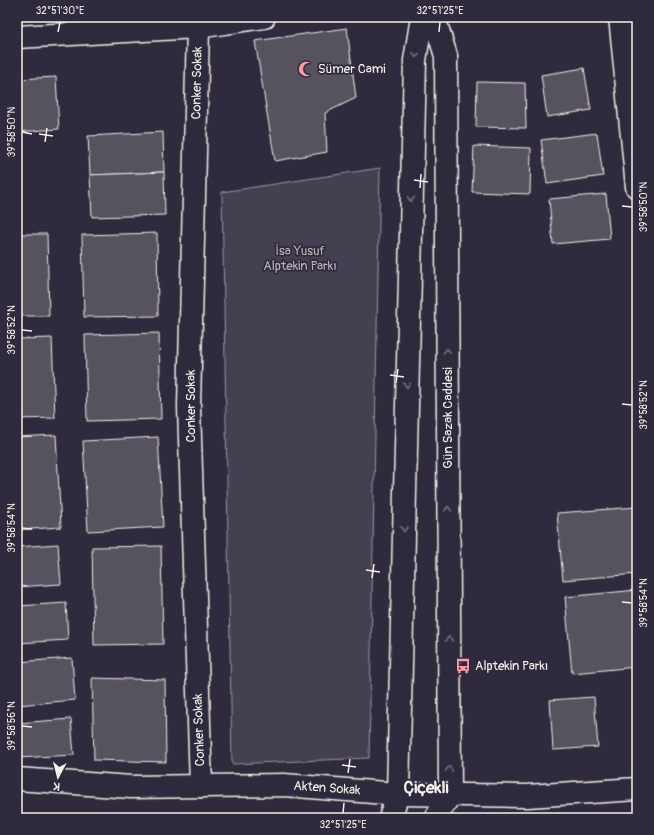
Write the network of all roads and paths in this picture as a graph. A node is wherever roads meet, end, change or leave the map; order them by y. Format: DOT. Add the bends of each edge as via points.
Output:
graph roads {
  1 [pos="264,17"];
  2 [pos="422,17"];
  3 [pos="434,17"];
  4 [pos="620,17"];
  5 [pos="198,27"];
  6 [pos="17,37"];
  7 [pos="637,187"];
  8 [pos="17,779"];
  9 [pos="201,786"];
  10 [pos="637,790"];
  11 [pos="398,794"];
  12 [pos="450,794"];
  13 [pos="390,818"];
  14 [pos="436,818"];
  1 -- 5 [label="street"];
  2 -- 11 [label="street, one-way" via="414,60"];
  12 -- 3 [label="street, Gün Sazak Caddesi, one-way" via="446,56"];
  4 -- 7 [label="street"];
  5 -- 6 [label="street"];
  5 -- 9 [label="street, Conker Sokak" via="189,407"];
  8 -- 9 [label="street, Akten Sokak" via="131,787"];
  9 -- 11 [label="street, Akten Sokak" via="284,785"];
  10 -- 12 [label="street, Akten Sokak" via="527,796"];
  11 -- 12 [label="street, Akten Sokak"];
  11 -- 13 [label="street"];
  12 -- 14 [label="street"];
}
